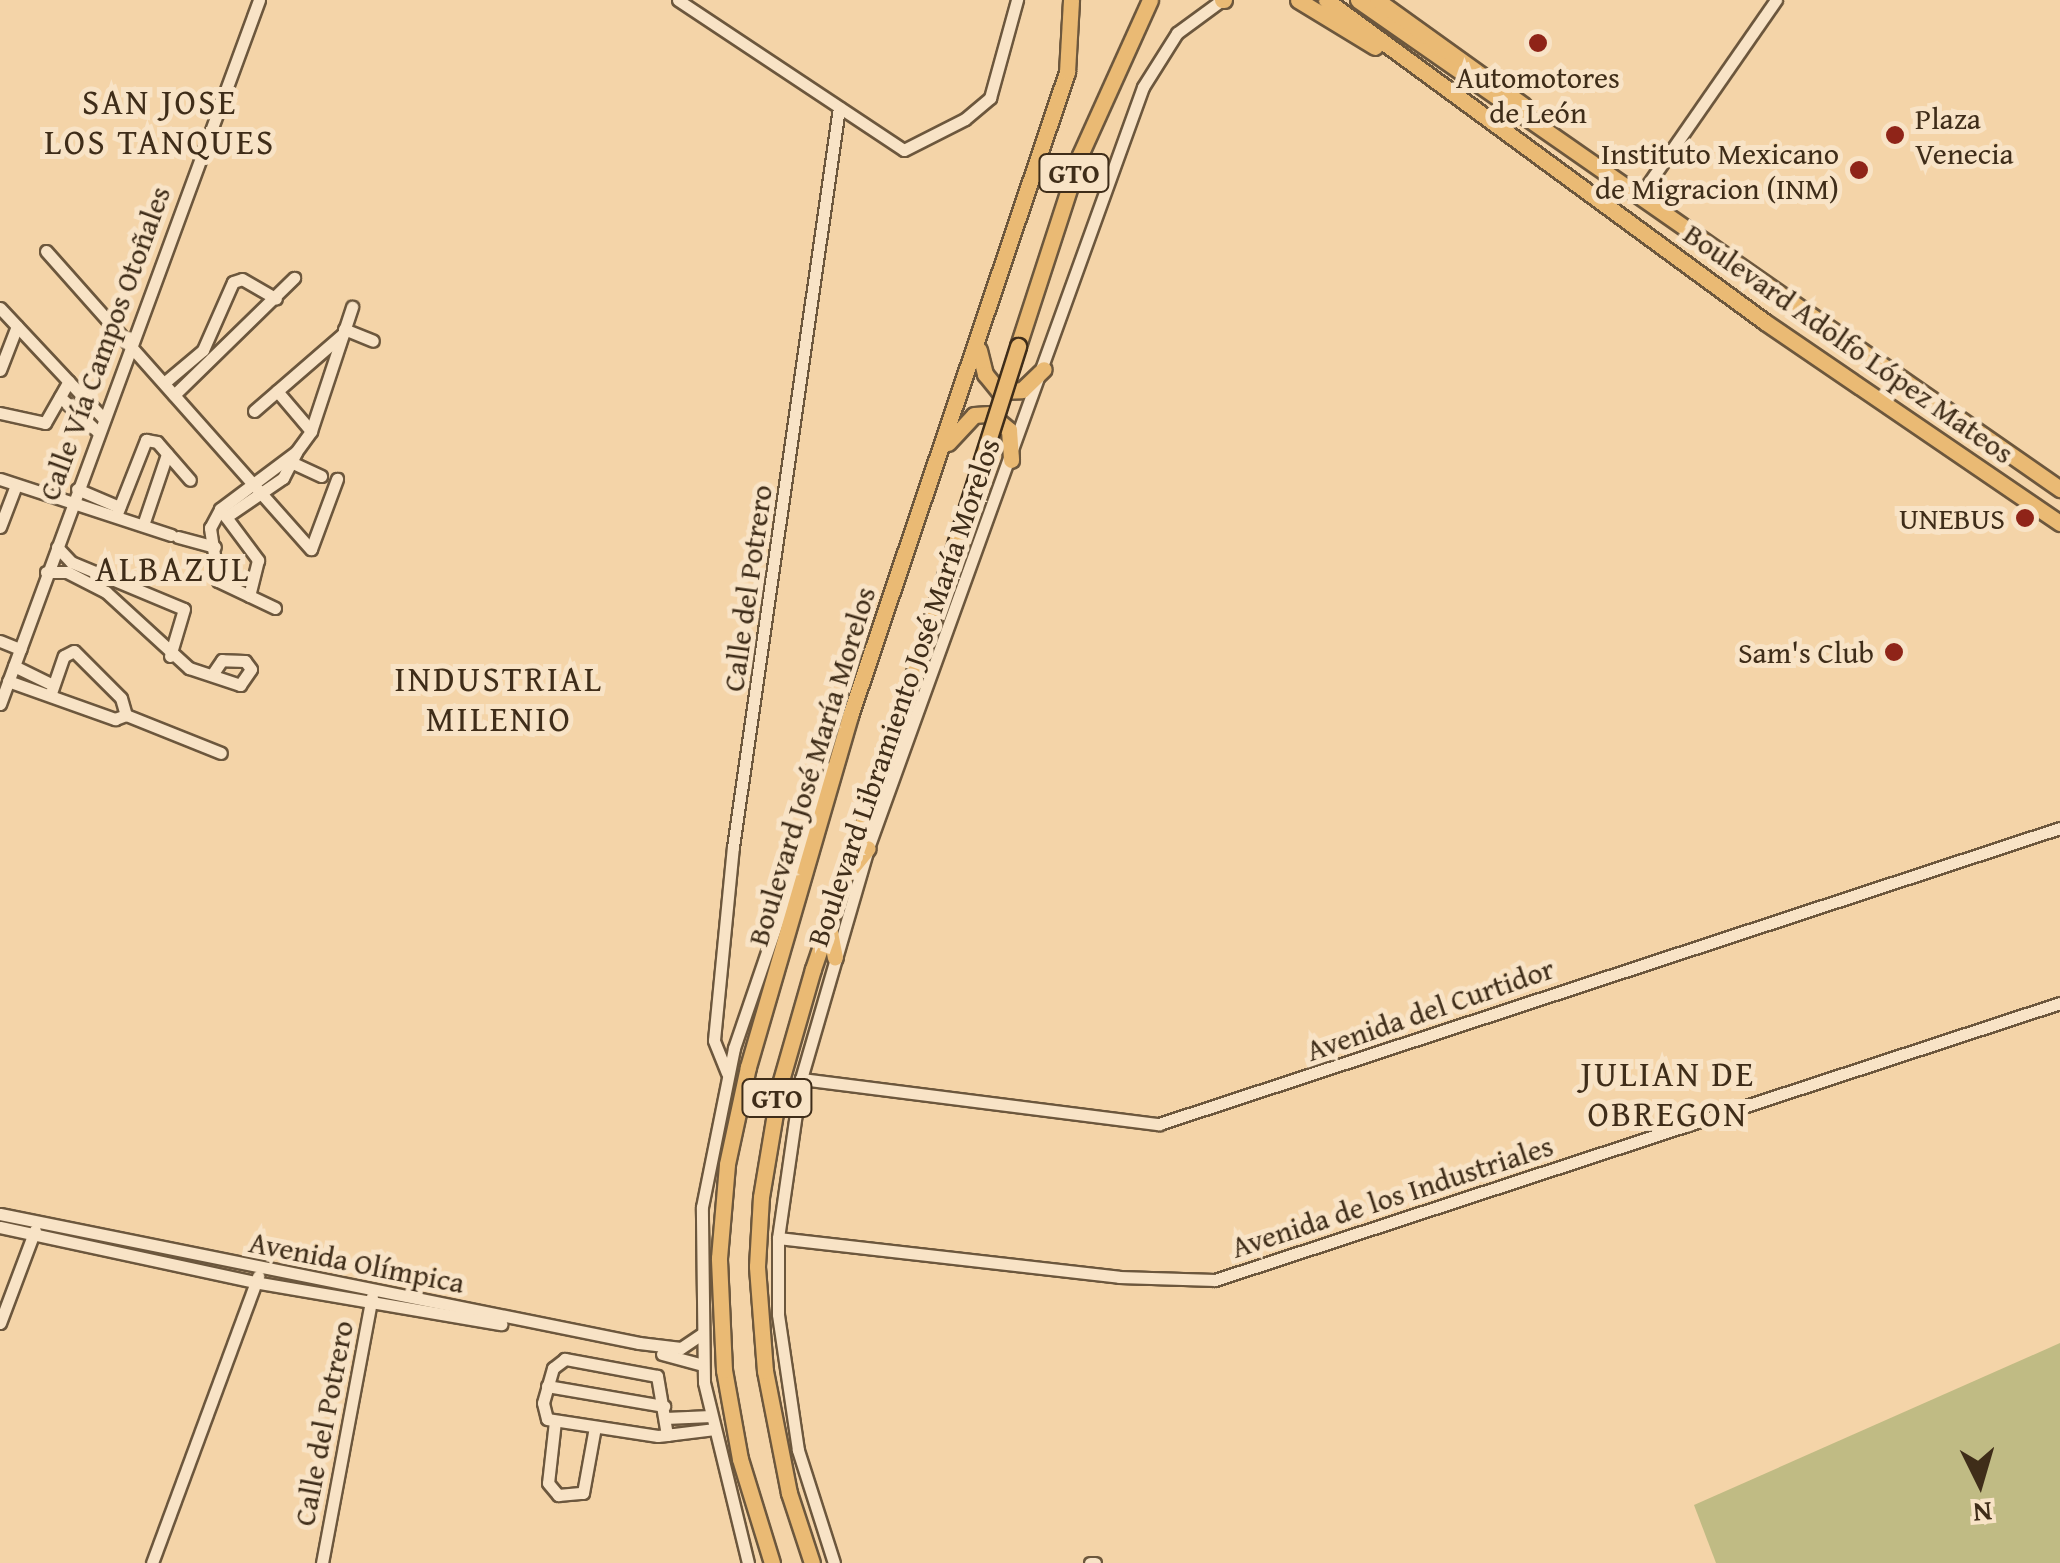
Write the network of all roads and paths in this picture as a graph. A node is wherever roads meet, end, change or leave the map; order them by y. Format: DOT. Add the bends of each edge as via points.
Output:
graph roads {
  1 [pos="259,0"];
  2 [pos="678,0"];
  3 [pos="1017,0"];
  4 [pos="1071,0"];
  5 [pos="1150,0"];
  6 [pos="1223,0"];
  7 [pos="1298,0"];
  8 [pos="1326,0"];
  9 [pos="1358,0"];
  10 [pos="1377,0"];
  11 [pos="1776,0"];
  12 [pos="839,108"];
  13 [pos="1597,169"];
  14 [pos="1589,191"];
  15 [pos="1639,197"];
  16 [pos="46,252"];
  17 [pos="294,278"];
  18 [pos="276,298"];
  19 [pos="352,306"];
  20 [pos="0,308"];
  21 [pos="18,326"];
  22 [pos="344,331"];
  23 [pos="211,335"];
  24 [pos="373,341"];
  25 [pos="978,346"];
  26 [pos="132,347"];
  27 [pos="224,349"];
  28 [pos="319,354"];
  29 [pos="334,366"];
  30 [pos="1044,368"];
  31 [pos="0,370"];
  32 [pos="69,381"];
  33 [pos="164,383"];
  34 [pos="277,391"];
  35 [pos="174,394"];
  36 [pos="60,397"];
  37 [pos="254,411"];
  38 [pos="0,413"];
  39 [pos="104,418"];
  40 [pos="311,431"];
  41 [pos="98,432"];
  42 [pos="942,452"];
  43 [pos="167,454"];
  44 [pos="293,458"];
  45 [pos="1011,460"];
  46 [pos="321,476"];
  47 [pos="0,478"];
  48 [pos="338,479"];
  49 [pos="190,480"];
  50 [pos="16,485"];
  51 [pos="256,488"];
  52 [pos="77,489"];
  53 [pos="2060,489"];
  54 [pos="71,506"];
  55 [pos="117,511"];
  56 [pos="223,513"];
  57 [pos="2060,523"];
  58 [pos="143,525"];
  59 [pos="0,527"];
  60 [pos="56,547"];
  61 [pos="215,547"];
  62 [pos="46,572"];
  63 [pos="93,577"];
  64 [pos="129,587"];
  65 [pos="249,596"];
  66 [pos="120,606"];
  67 [pos="274,608"];
  68 [pos="0,641"];
  69 [pos="20,648"];
  70 [pos="170,656"];
  71 [pos="14,666"];
  72 [pos="212,675"];
  73 [pos="8,681"];
  74 [pos="52,689"];
  75 [pos="0,704"];
  76 [pos="126,715"];
  77 [pos="842,747"];
  78 [pos="221,753"];
  79 [pos="2060,828"];
  80 [pos="868,848"];
  81 [pos="841,880"];
  82 [pos="828,921"];
  83 [pos="835,957"];
  84 [pos="2060,1003"];
  85 [pos="726,1074"];
  86 [pos="800,1080"];
  87 [pos="0,1214"];
  88 [pos="39,1221"];
  89 [pos="0,1228"];
  90 [pos="34,1234"];
  91 [pos="778,1238"];
  92 [pos="262,1270"];
  93 [pos="254,1282"];
  94 [pos="7,1287"];
  95 [pos="372,1297"];
  96 [pos="0,1323"];
  97 [pos="702,1334"];
  98 [pos="703,1365"];
  99 [pos="547,1386"];
  100 [pos="665,1412"];
  101 [pos="554,1421"];
  102 [pos="712,1422"];
  103 [pos="594,1427"];
  104 [pos="667,1435"];
  105 [pos="152,1563"];
  106 [pos="322,1563"];
  107 [pos="748,1563"];
  108 [pos="772,1563"];
  109 [pos="812,1563"];
  110 [pos="834,1563"];
  1 -- 26 [label="street, Calle Vía Campos Otoñales"];
  2 -- 12 [label="street"];
  3 -- 12 [label="street" via="996,86 965,119 898,150"];
  4 -- 25 [label="main road, Boulevard José María Morelos / GTO" via="1068,72"];
  5 -- 81 [label="main road, Boulevard José María Morelos / GTO, bridge" via="1080,155"];
  6 -- 30 [label="street, Boulevard Libramiento José María Morelos" via="1176,33 1149,73"];
  7 -- 14 [label="main road"];
  8 -- 14 [label="main road, Boulevard Adolfo López Mateos"];
  9 -- 13 [label="main road, Boulevard Adolfo López Mateos"];
  10 -- 13 [label="main road" via="1570,141"];
  11 -- 15 [label="street"];
  12 -- 85 [label="street, Calle del Potrero" via="733,847 714,1040"];
  13 -- 15 [label="main road, Boulevard Adolfo López Mateos"];
  14 -- 57 [label="main road, Boulevard Adolfo López Mateos" via="1797,344"];
  15 -- 53 [label="main road, Boulevard Adolfo López Mateos"];
  16 -- 26 [label="street"];
  17 -- 18 [label="street"];
  18 -- 23 [label="street" via="242,278 232,282"];
  18 -- 27 [label="street"];
  19 -- 22 [label="street"];
  20 -- 21 [label="street"];
  21 -- 31 [label="street"];
  21 -- 32 [label="street"];
  22 -- 24 [label="street"];
  22 -- 28 [label="street"];
  22 -- 29 [label="street"];
  23 -- 27 [label="street"];
  23 -- 33 [label="street"];
  25 -- 30 [label="main road" via="985,374 1000,391 1022,390"];
  25 -- 42 [label="main road, Boulevard José María Morelos / GTO"];
  26 -- 33 [label="street"];
  26 -- 39 [label="street, Calle Vía Campos Otoñales"];
  27 -- 35 [label="street"];
  28 -- 29 [label="street"];
  28 -- 34 [label="street"];
  29 -- 40 [label="street"];
  30 -- 45 [label="street, Boulevard Libramiento José María Morelos"];
  32 -- 36 [label="street"];
  32 -- 39 [label="street"];
  33 -- 35 [label="street"];
  34 -- 37 [label="street"];
  34 -- 40 [label="street"];
  35 -- 51 [label="street"];
  36 -- 38 [label="street" via="40,426"];
  36 -- 41 [label="street"];
  39 -- 41 [label="street, Calle Vía Campos Otoñales"];
  40 -- 44 [label="street"];
  41 -- 52 [label="street, Calle Vía Campos Otoñales"];
  42 -- 45 [label="main road" via="969,419 984,412 1009,430"];
  42 -- 77 [label="main road, Boulevard José María Morelos / GTO"];
  43 -- 49 [label="street"];
  43 -- 55 [label="street" via="146,440"];
  43 -- 58 [label="street"];
  44 -- 46 [label="street"];
  44 -- 51 [label="street"];
  45 -- 80 [label="street, Boulevard Libramiento José María Morelos"];
  47 -- 50 [label="street"];
  48 -- 51 [label="street" via="311,549"];
  50 -- 54 [label="street"];
  50 -- 59 [label="street"];
  51 -- 56 [label="street"];
  52 -- 54 [label="street, Calle Vía Campos Otoñales"];
  52 -- 55 [label="street"];
  54 -- 55 [label="street"];
  54 -- 60 [label="street, Calle Vía Campos Otoñales"];
  55 -- 58 [label="street"];
  56 -- 61 [label="street" via="210,528"];
  56 -- 65 [label="street" via="258,560"];
  58 -- 61 [label="street"];
  60 -- 62 [label="street, Calle Vía Campos Otoñales"];
  60 -- 63 [label="street"];
  61 -- 65 [label="street" via="218,582"];
  62 -- 63 [label="street"];
  62 -- 69 [label="street, Calle Vía Campos Otoñales"];
  63 -- 64 [label="street"];
  63 -- 66 [label="street"];
  64 -- 66 [label="street"];
  64 -- 70 [label="street" via="184,609"];
  65 -- 67 [label="street"];
  66 -- 70 [label="street"];
  68 -- 69 [label="street"];
  69 -- 71 [label="street, Calle Vía Campos Otoñales"];
  70 -- 72 [label="street"];
  71 -- 73 [label="street, Calle Vía Campos Otoñales"];
  71 -- 74 [label="street"];
  73 -- 74 [label="street"];
  73 -- 75 [label="street, Calle Vía Campos Otoñales"];
  74 -- 76 [label="street" via="115,718"];
  74 -- 76 [label="street" via="64,656 74,651 121,698"];
  76 -- 78 [label="street"];
  77 -- 85 [label="street, Boulevard Libramiento José María Morelos" via="812,805"];
  77 -- 108 [label="main road, Boulevard José María Morelos / GTO" via="748,1067 721,1218 720,1314 730,1411"];
  79 -- 86 [label="street, Avenida del Curtidor" via="1159,1124"];
  80 -- 81 [label="main road"];
  80 -- 83 [label="street, Boulevard Libramiento José María Morelos"];
  81 -- 82 [label="main road, Boulevard José María Morelos / GTO"];
  82 -- 83 [label="main road"];
  82 -- 109 [label="main road, Boulevard José María Morelos / GTO" via="780,1084 758,1236 771,1414"];
  83 -- 86 [label="street, Boulevard Libramiento José María Morelos"];
  84 -- 91 [label="street, Avenida de los Industriales" via="1216,1280 1134,1278"];
  85 -- 97 [label="street, Boulevard Libramiento José María Morelos" via="702,1207"];
  86 -- 91 [label="street, Boulevard Libramiento José María Morelos"];
  87 -- 88 [label="street, Avenida Olímpica"];
  88 -- 90 [label="street"];
  88 -- 92 [label="street, Avenida Olímpica"];
  89 -- 90 [label="street, Avenida Olímpica"];
  90 -- 93 [label="street, Avenida Olímpica"];
  90 -- 94 [label="street"];
  91 -- 110 [label="street, Boulevard Libramiento José María Morelos" via="788,1399"];
  92 -- 93 [label="street"];
  92 -- 95 [label="street, Avenida Olímpica"];
  93 -- 95 [label="street, Avenida Olímpica"];
  93 -- 105 [label="street"];
  94 -- 96 [label="street"];
  95 -- 97 [label="street, Avenida Olímpica" via="671,1348"];
  95 -- 98 [label="street, Avenida Olímpica"];
  95 -- 106 [label="street, Calle del Potrero"];
  97 -- 98 [label="street, Boulevard Libramiento José María Morelos"];
  98 -- 102 [label="street, Boulevard Libramiento José María Morelos"];
  99 -- 100 [label="street"];
  99 -- 100 [label="street" via="562,1360 657,1376"];
  99 -- 101 [label="street" via="543,1410"];
  100 -- 102 [label="street"];
  100 -- 104 [label="street"];
  101 -- 103 [label="street"];
  101 -- 103 [label="street" via="548,1483 558,1495 584,1492"];
  102 -- 104 [label="street"];
  102 -- 107 [label="street, Boulevard Libramiento José María Morelos"];
  103 -- 104 [label="street"];
}
